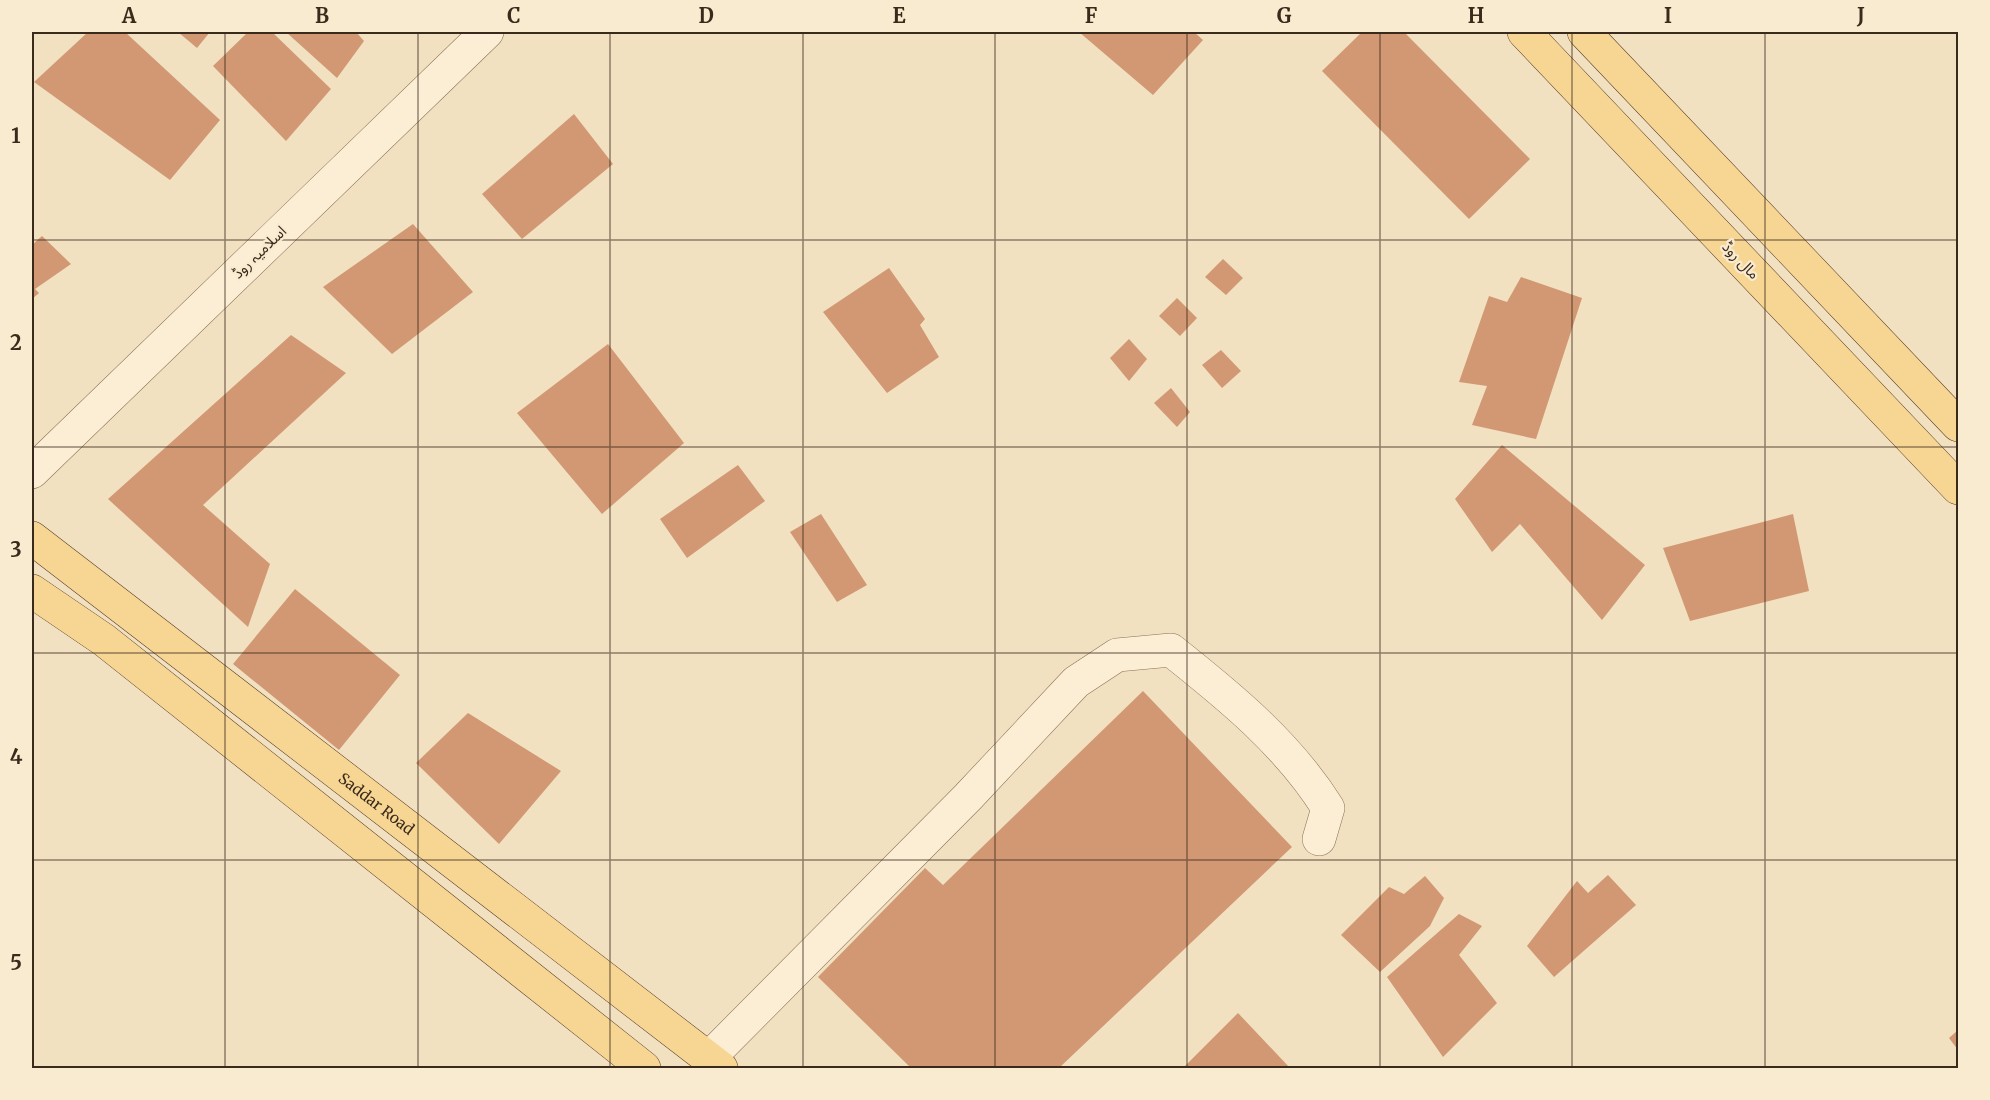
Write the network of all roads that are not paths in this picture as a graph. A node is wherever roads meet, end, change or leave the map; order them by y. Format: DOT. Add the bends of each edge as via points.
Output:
graph roads {
  1 [pos="488,32"];
  2 [pos="1584,32"];
  3 [pos="1535,36"];
  4 [pos="1959,425"];
  5 [pos="32,472"];
  6 [pos="1959,488"];
  7 [pos="32,538"];
  8 [pos="32,591"];
  9 [pos="1318,839"];
  10 [pos="715,1063"];
  11 [pos="644,1068"];
  1 -- 5 [label="street, اسلامیہ روڈ"];
  2 -- 4 [label="main road"];
  3 -- 6 [label="main road, مال روڈ"];
  7 -- 10 [label="main road, Saddar Road"];
  8 -- 11 [label="main road" via="104,640"];
  9 -- 10 [label="street" via="1328,808 1276,741 1229,696 1171,650 1117,655 1076,682"];
}
